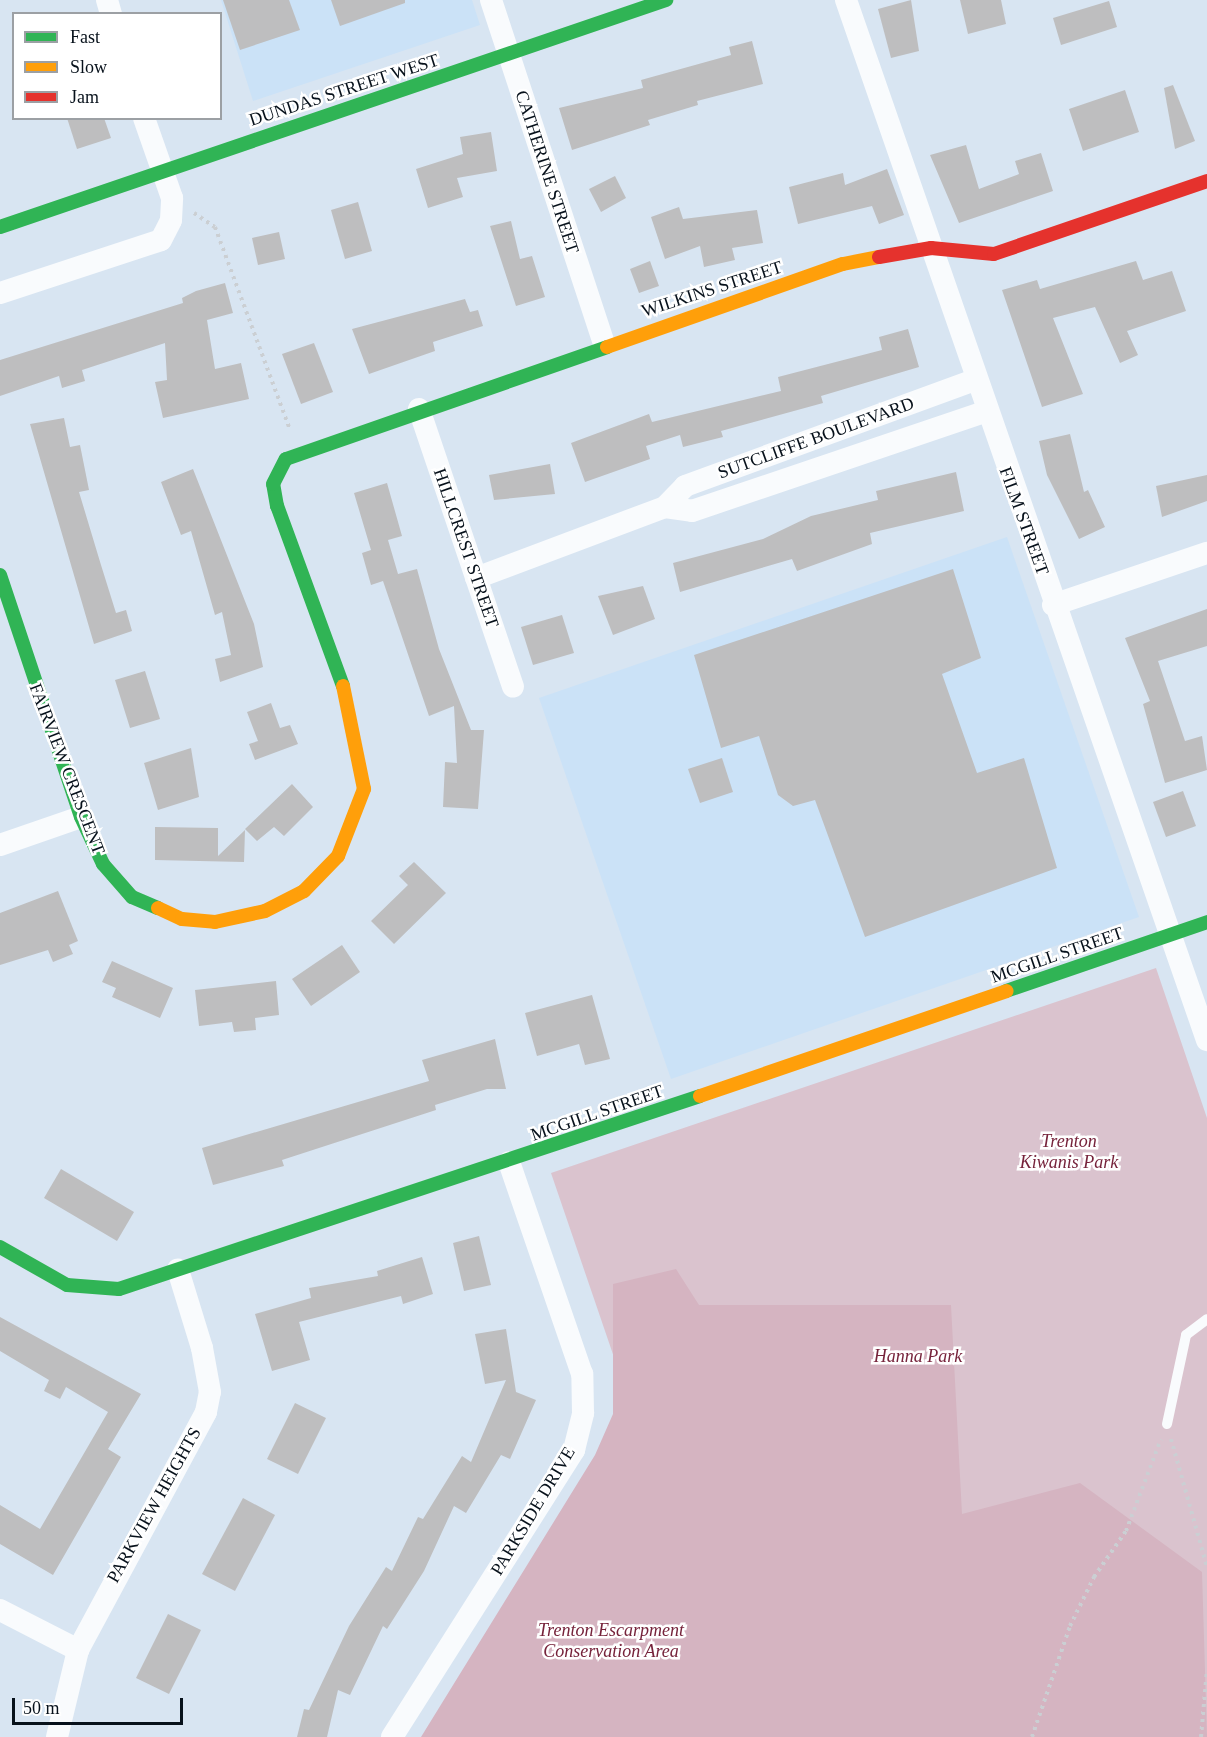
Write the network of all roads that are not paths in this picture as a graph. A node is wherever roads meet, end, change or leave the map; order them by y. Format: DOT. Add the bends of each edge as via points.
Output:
graph roads {
  1 [pos="492,0"];
  2 [pos="666,0"];
  3 [pos="846,0"];
  4 [pos="508,54"];
  5 [pos="145,120"];
  6 [pos="161,170"];
  7 [pos="1207,181"];
  8 [pos="0,227"];
  9 [pos="931,248"];
  10 [pos="0,293"];
  11 [pos="603,344"];
  12 [pos="974,380"];
  13 [pos="419,409"];
  14 [pos="985,412"];
  15 [pos="277,506"];
  16 [pos="665,507"];
  17 [pos="1207,553"];
  18 [pos="0,574"];
  19 [pos="476,578"];
  20 [pos="1053,605"];
  21 [pos="513,686"];
  22 [pos="81,817"];
  23 [pos="0,845"];
  24 [pos="1207,922"];
  25 [pos="1171,934"];
  26 [pos="1207,1040"];
  27 [pos="509,1162"];
  28 [pos="0,1247"];
  29 [pos="178,1270"];
  30 [pos="1207,1319"];
  31 [pos="1167,1424"];
  32 [pos="0,1610"];
  33 [pos="78,1650"];
  34 [pos="57,1737"];
  35 [pos="392,1737"];
  1 -- 4 [label="street, CATHERINE STREET"];
  2 -- 4 [label="street, DUNDAS STREET WEST"];
  3 -- 9 [label="street, FILM STREET"];
  4 -- 6 [label="street, DUNDAS STREET WEST"];
  4 -- 11 [label="street, CATHERINE STREET"];
  5 -- 6 [label="street"];
  6 -- 8 [label="street, DUNDAS STREET WEST"];
  6 -- 10 [label="street" via="172,198 171,220 161,240 138,252"];
  7 -- 9 [label="street, WILKINS STREET" via="994,254"];
  9 -- 11 [label="street, WILKINS STREET" via="843,264"];
  9 -- 12 [label="street, FILM STREET"];
  11 -- 13 [label="street, WILKINS STREET"];
  12 -- 14 [label="street, FILM STREET"];
  12 -- 16 [label="street, SUTCLIFFE BOULEVARD" via="685,486"];
  13 -- 15 [label="street, WILKINS STREET" via="297,450 278,468"];
  13 -- 19 [label="street, HILLCREST STREET"];
  14 -- 16 [label="street, SUTCLIFFE BOULEVARD" via="692,512"];
  14 -- 20 [label="street, FILM STREET"];
  15 -- 22 [label="street, FAIRVIEW CRESCENT" via="350,703 358,744 364,789 338,856 304,891 265,910 215,922 182,919 132,897 103,864"];
  16 -- 19 [label="street, SUTCLIFFE BOULEVARD"];
  17 -- 20 [label="street"];
  18 -- 22 [label="street, FAIRVIEW CRESCENT"];
  19 -- 21 [label="street, HILLCREST STREET"];
  20 -- 25 [label="street, FILM STREET"];
  22 -- 23 [label="street"];
  24 -- 25 [label="street, MCGILL STREET"];
  25 -- 26 [label="street, FILM STREET"];
  25 -- 27 [label="street, MCGILL STREET"];
  27 -- 29 [label="street, MCGILL STREET"];
  27 -- 35 [label="street, PARKSIDE DRIVE" via="582,1374 583,1413 573,1450"];
  28 -- 29 [label="street, MCGILL STREET" via="67,1285 119,1289"];
  29 -- 33 [label="street, PARKVIEW HEIGHTS" via="202,1348 210,1392 206,1412"];
  30 -- 31 [label="lane" via="1186,1335"];
  32 -- 33 [label="street"];
  33 -- 34 [label="street, PARKVIEW HEIGHTS"];
}
